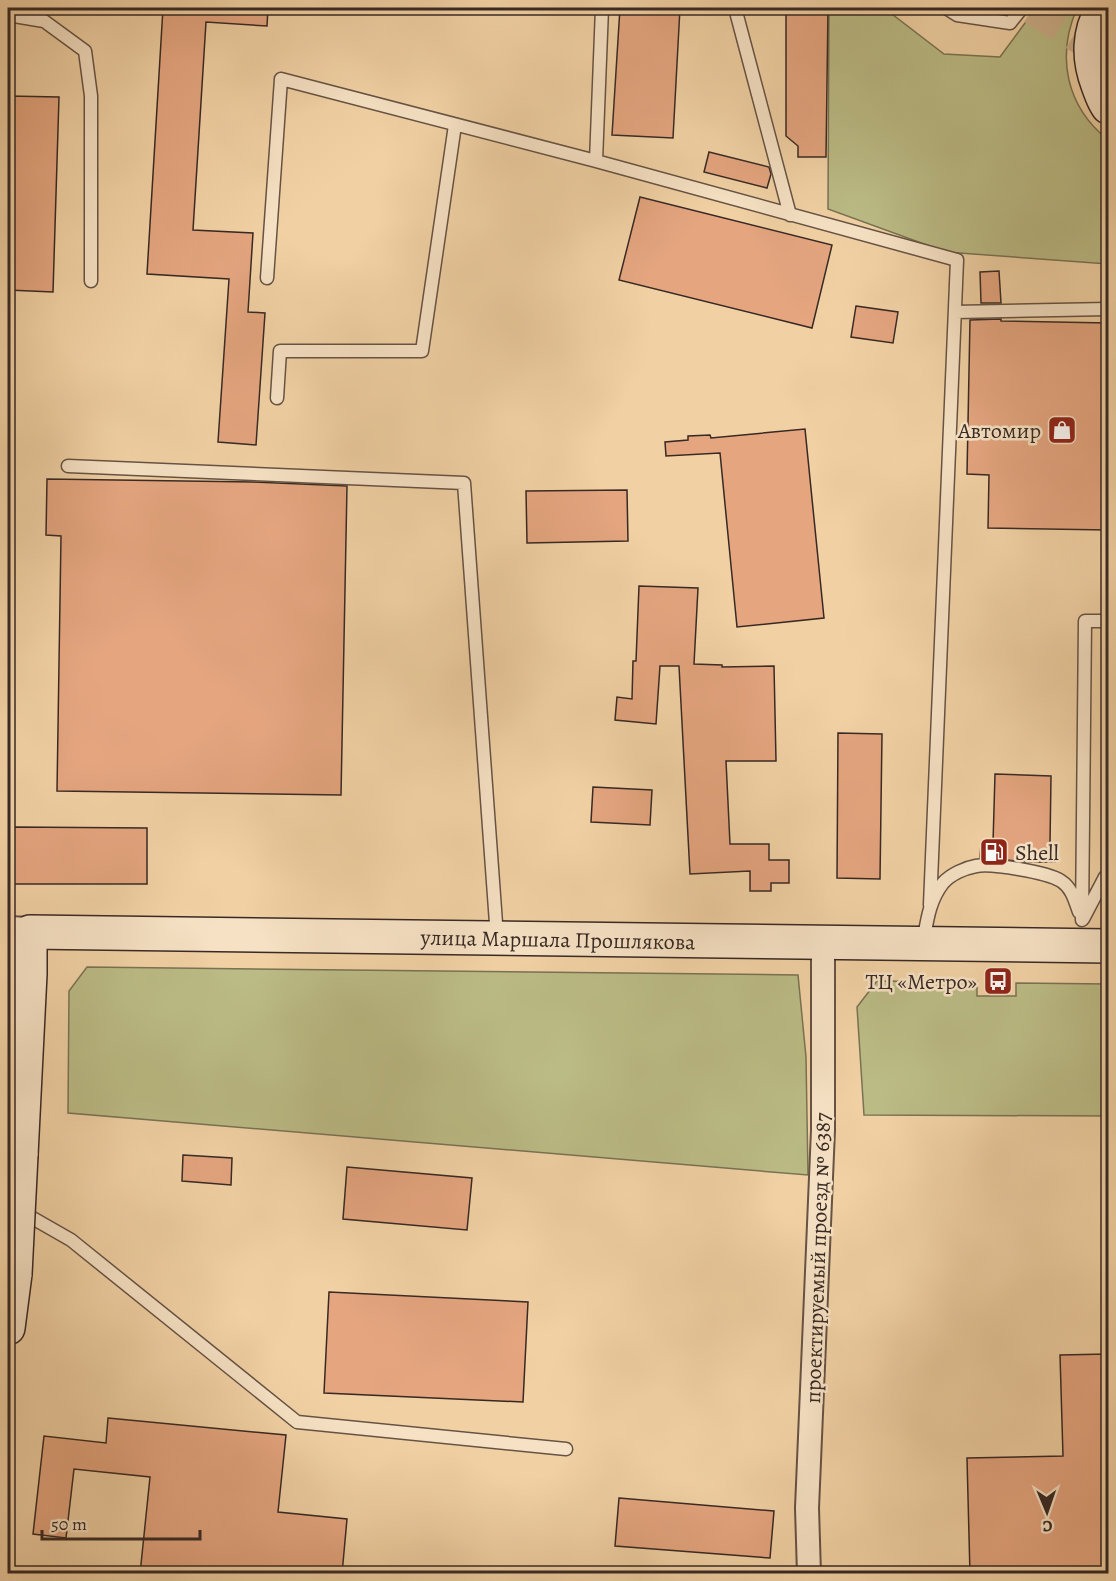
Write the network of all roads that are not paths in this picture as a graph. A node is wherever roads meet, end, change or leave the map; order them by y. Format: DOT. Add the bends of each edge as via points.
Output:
graph roads {
  1 [pos="602,8"];
  2 [pos="735,8"];
  3 [pos="946,8"];
  4 [pos="1022,8"];
  5 [pos="1103,8"];
  6 [pos="8,15"];
  7 [pos="1108,107"];
  8 [pos="455,124"];
  9 [pos="596,161"];
  10 [pos="790,215"];
  11 [pos="267,278"];
  12 [pos="91,281"];
  13 [pos="1108,309"];
  14 [pos="955,312"];
  15 [pos="277,398"];
  16 [pos="68,466"];
  17 [pos="1108,621"];
  18 [pos="1108,876"];
  19 [pos="930,905"];
  20 [pos="19,931"];
  21 [pos="1087,935"];
  22 [pos="497,938"];
  23 [pos="823,943"];
  24 [pos="922,944"];
  25 [pos="8,1204"];
  26 [pos="8,1328"];
  27 [pos="566,1449"];
  28 [pos="809,1574"];
  1 -- 9 [label="lane"];
  2 -- 10 [label="lane"];
  3 -- 4 [label="lane" via="957,15 1010,23"];
  5 -- 7 [label="main road" via="1095,20 1090,50 1094,75"];
  6 -- 12 [label="lane" via="44,21 85,51 91,96"];
  8 -- 9 [label="lane"];
  8 -- 11 [label="lane" via="281,79"];
  8 -- 15 [label="lane" via="422,351 280,351"];
  9 -- 10 [label="lane"];
  10 -- 14 [label="lane" via="957,260"];
  13 -- 14 [label="lane"];
  14 -- 19 [label="lane"];
  16 -- 22 [label="lane" via="464,483"];
  17 -- 21 [label="lane" via="1085,621"];
  18 -- 21 [label="lane"];
  19 -- 21 [label="lane" via="944,882 956,873 976,866 1016,868 1060,880 1072,891"];
  19 -- 24 [label="lane"];
  20 -- 22 [label="main road, улица Маршала Прошлякова"];
  20 -- 26 [label="main road, bridge" via="30,974 15,1274"];
  21 -- 24 [label="main road, улица Маршала Прошлякова"];
  22 -- 23 [label="main road, улица Маршала Прошлякова"];
  23 -- 24 [label="main road, улица Маршала Прошлякова"];
  23 -- 28 [label="street, проектируемый проезд № 6387" via="823,1130 807,1508"];
  25 -- 27 [label="lane" via="71,1240 297,1422"];
}
